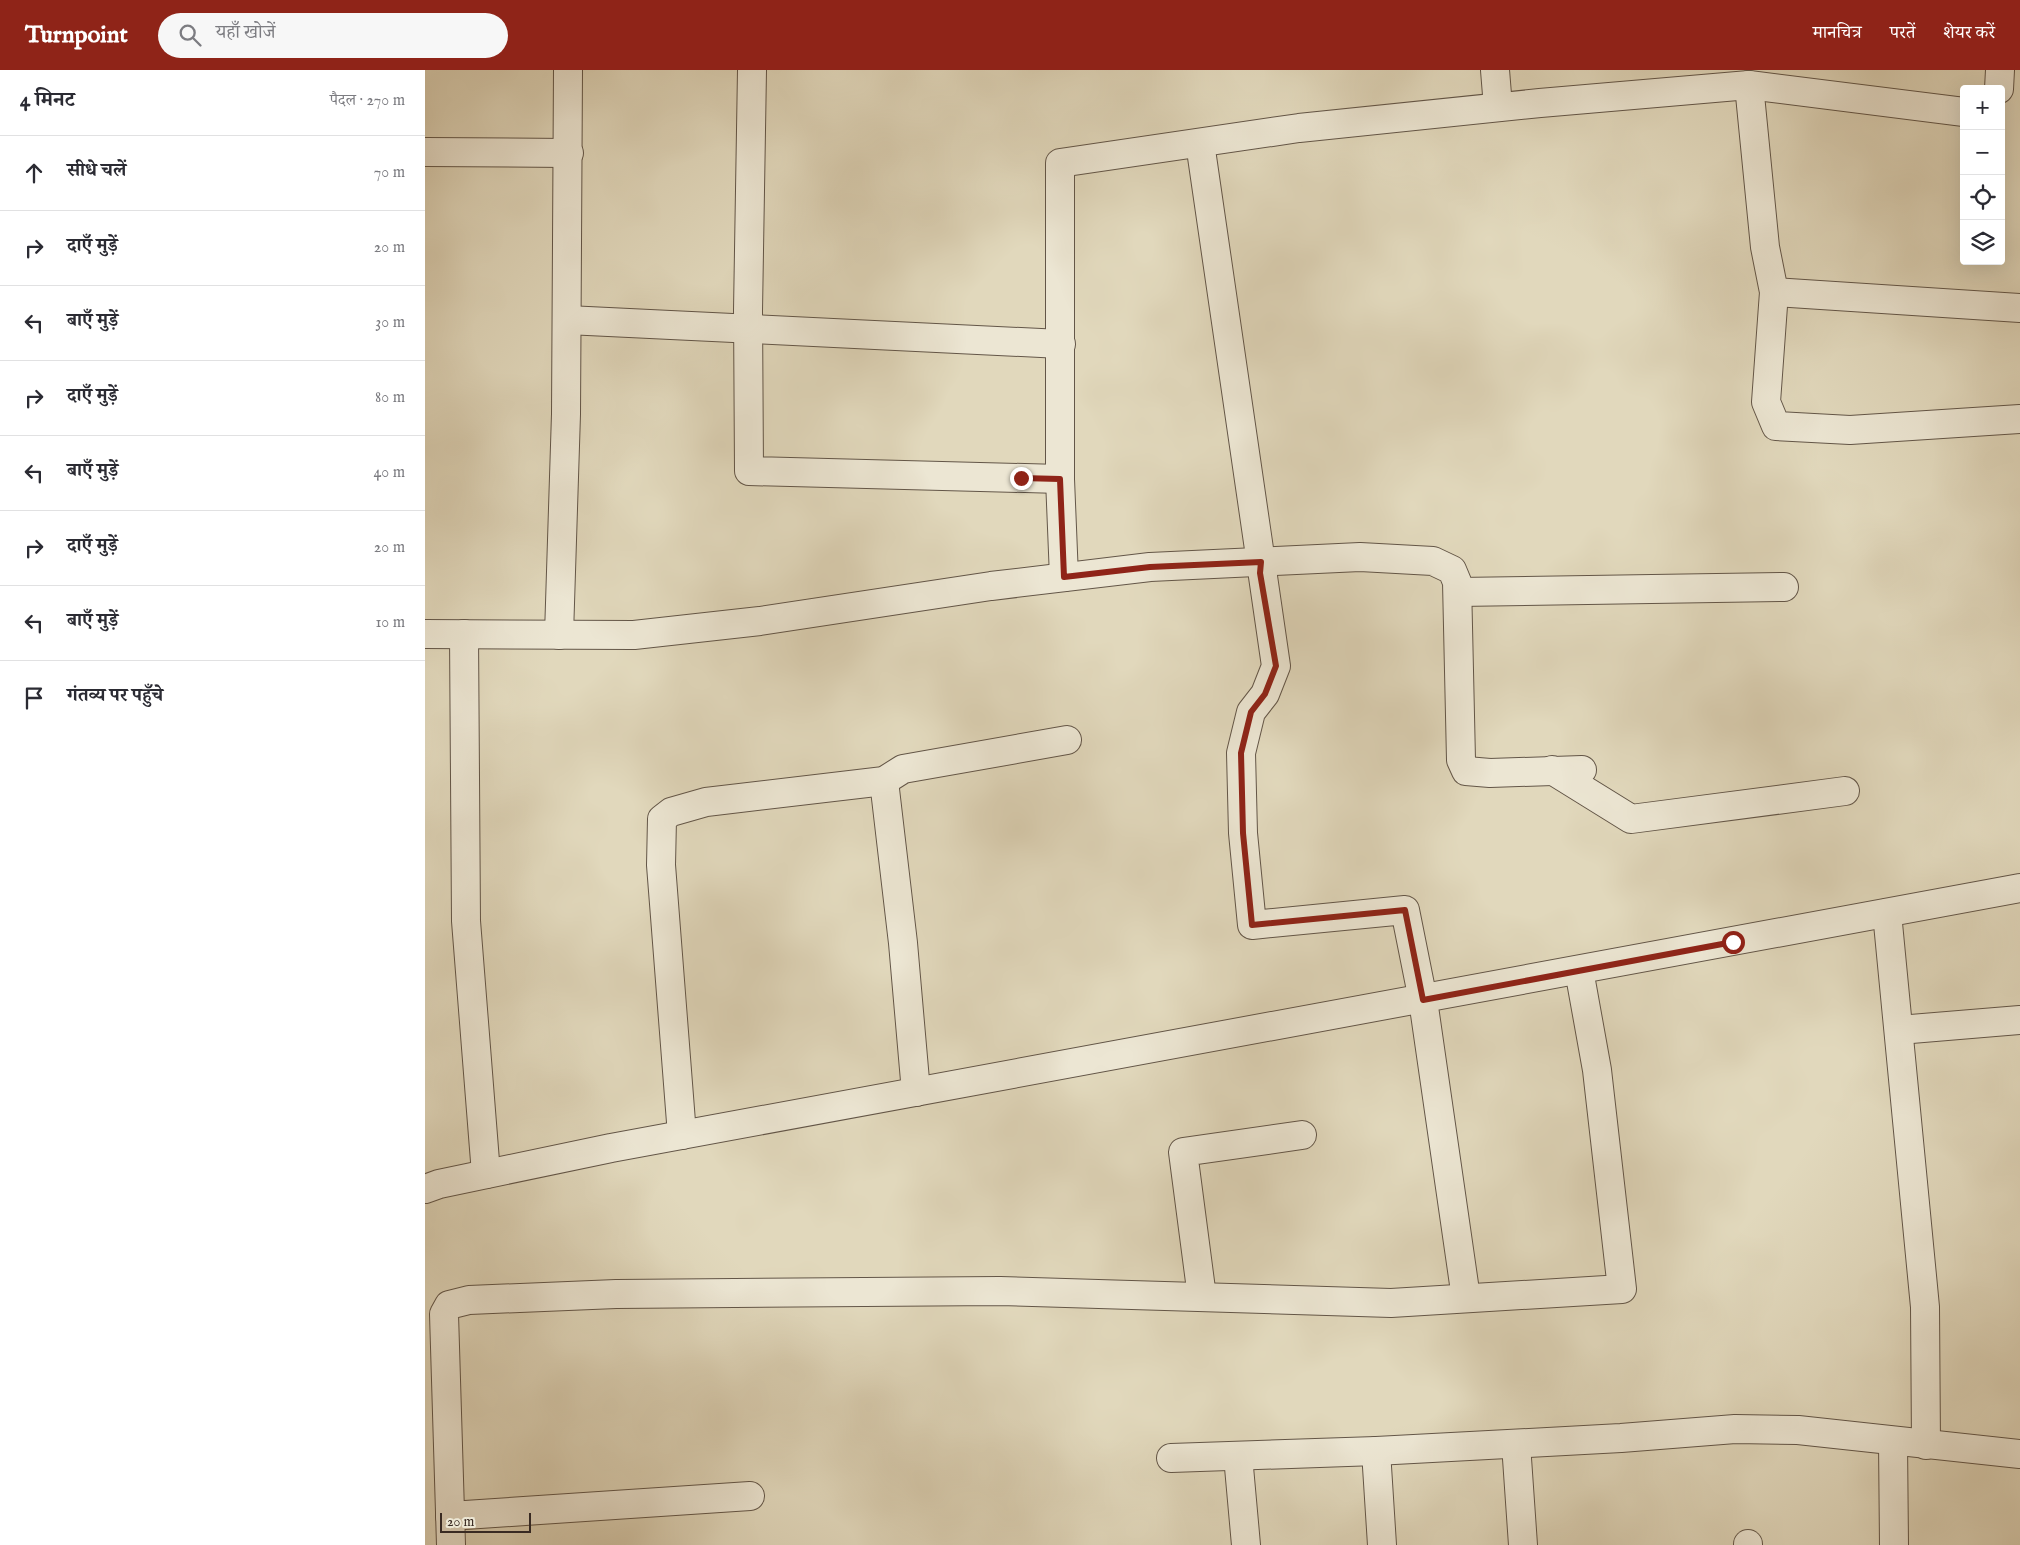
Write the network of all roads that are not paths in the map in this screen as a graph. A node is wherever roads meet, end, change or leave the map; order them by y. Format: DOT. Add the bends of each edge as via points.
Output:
graph roads {
  1 [pos="568,70"];
  2 [pos="752,70"];
  3 [pos="1495,70"];
  4 [pos="2000,70"];
  5 [pos="1749,85"];
  6 [pos="1999,85"];
  7 [pos="1498,108"];
  8 [pos="1960,111"];
  9 [pos="1200,143"];
  10 [pos="425,152"];
  11 [pos="569,154"];
  12 [pos="1773,292"];
  13 [pos="2020,308"];
  14 [pos="567,320"];
  15 [pos="748,329"];
  16 [pos="1061,344"];
  17 [pos="2020,419"];
  18 [pos="1060,479"];
  19 [pos="1261,562"];
  20 [pos="1064,577"];
  21 [pos="1784,587"];
  22 [pos="1457,592"];
  23 [pos="425,634"];
  24 [pos="464,634"];
  25 [pos="559,635"];
  26 [pos="1067,740"];
  27 [pos="1552,770"];
  28 [pos="1582,770"];
  29 [pos="884,781"];
  30 [pos="1845,791"];
  31 [pos="2020,888"];
  32 [pos="1887,913"];
  33 [pos="1579,970"];
  34 [pos="1423,1000"];
  35 [pos="2020,1020"];
  36 [pos="1899,1030"];
  37 [pos="916,1092"];
  38 [pos="682,1135"];
  39 [pos="1302,1135"];
  40 [pos="486,1174"];
  41 [pos="425,1189"];
  42 [pos="1202,1297"];
  43 [pos="1465,1298"];
  44 [pos="1893,1441"];
  45 [pos="1516,1444"];
  46 [pos="1926,1445"];
  47 [pos="1376,1451"];
  48 [pos="2020,1454"];
  49 [pos="1238,1456"];
  50 [pos="1171,1458"];
  51 [pos="750,1496"];
  52 [pos="450,1516"];
  53 [pos="451,1545"];
  54 [pos="1246,1545"];
  55 [pos="1382,1545"];
  56 [pos="1523,1545"];
  57 [pos="1894,1545"];
  1 -- 11 [label="street"];
  2 -- 15 [label="street"];
  3 -- 7 [label="street"];
  4 -- 6 [label="street"];
  5 -- 7 [label="street"];
  5 -- 8 [label="street"];
  5 -- 12 [label="street" via="1765,247"];
  7 -- 9 [label="street" via="1299,128"];
  9 -- 16 [label="street" via="1060,163"];
  9 -- 19 [label="street"];
  10 -- 11 [label="street"];
  11 -- 14 [label="street"];
  12 -- 13 [label="street"];
  12 -- 17 [label="street" via="1766,402 1776,426 1850,430"];
  14 -- 15 [label="street"];
  14 -- 25 [label="street"];
  15 -- 16 [label="street"];
  15 -- 18 [label="street" via="749,471"];
  16 -- 18 [label="street"];
  18 -- 20 [label="street"];
  19 -- 20 [label="street" via="1150,567"];
  19 -- 22 [label="street" via="1360,557 1433,562 1452,570"];
  19 -- 34 [label="street" via="1260,573 1276,666 1265,694 1251,712 1241,753 1243,833 1252,925 1405,910"];
  20 -- 25 [label="street" via="741,623 633,635"];
  21 -- 22 [label="street"];
  22 -- 27 [label="street" via="1461,760 1466,771"];
  23 -- 24 [label="street"];
  24 -- 25 [label="street"];
  24 -- 40 [label="street" via="466,922"];
  26 -- 29 [label="street" via="903,769"];
  27 -- 28 [label="street"];
  27 -- 30 [label="street" via="1631,819"];
  29 -- 37 [label="street"];
  29 -- 38 [label="street" via="706,802 671,812 662,818 661,865"];
  31 -- 32 [label="street"];
  32 -- 33 [label="street"];
  32 -- 36 [label="street"];
  33 -- 34 [label="street"];
  33 -- 43 [label="street" via="1597,1070 1623,1289"];
  34 -- 37 [label="street"];
  34 -- 43 [label="street"];
  35 -- 36 [label="street"];
  36 -- 46 [label="street" via="1925,1307"];
  37 -- 38 [label="street"];
  38 -- 40 [label="street"];
  39 -- 42 [label="street" via="1183,1152"];
  40 -- 41 [label="street"];
  42 -- 43 [label="street" via="1391,1303"];
  42 -- 52 [label="street" via="1000,1291 625,1294 469,1300 449,1304 444,1314"];
  44 -- 45 [label="street" via="1798,1430 1735,1429"];
  44 -- 46 [label="street"];
  44 -- 57 [label="street"];
  45 -- 47 [label="street"];
  45 -- 56 [label="street"];
  46 -- 48 [label="street"];
  47 -- 49 [label="street"];
  47 -- 55 [label="street"];
  49 -- 50 [label="street"];
  49 -- 54 [label="street"];
  51 -- 52 [label="street"];
  52 -- 53 [label="street"];
}
